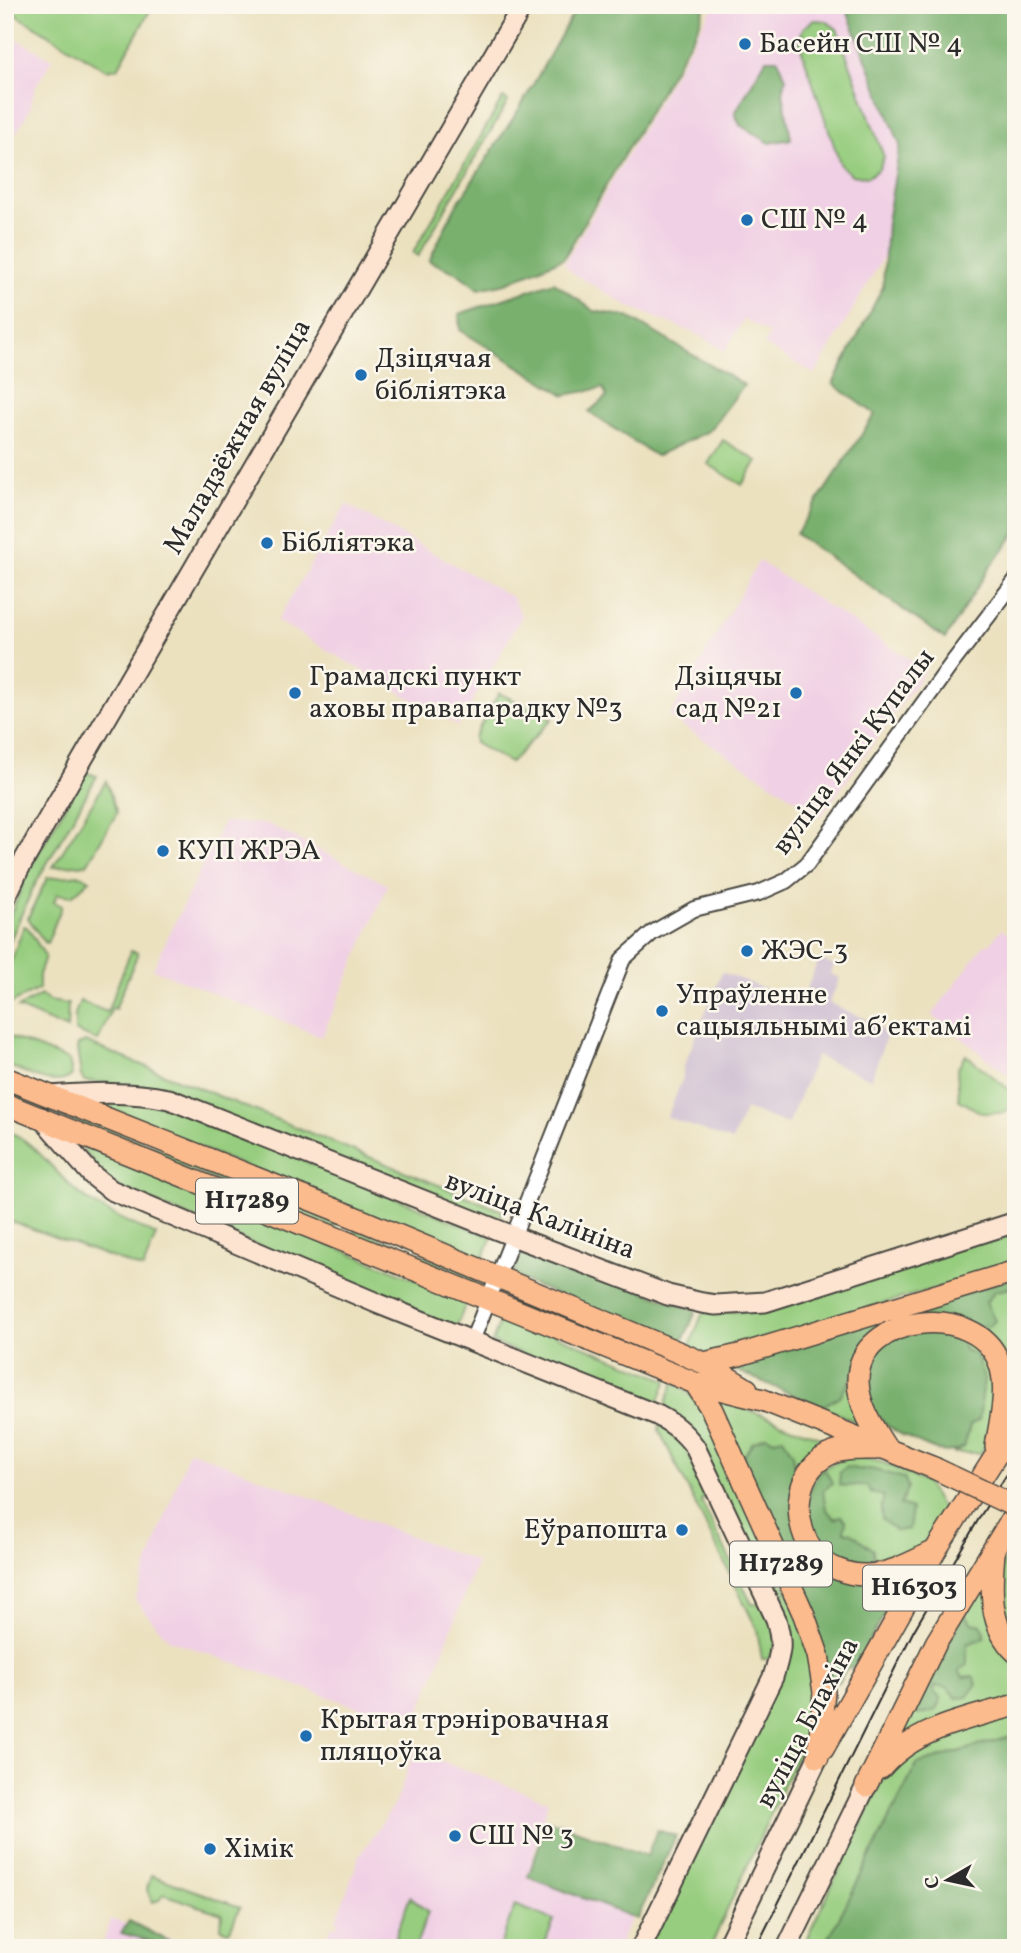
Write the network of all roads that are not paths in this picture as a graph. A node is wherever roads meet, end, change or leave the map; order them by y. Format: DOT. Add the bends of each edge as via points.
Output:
graph roads {
  1 [pos="523,5"];
  2 [pos="1016,580"];
  3 [pos="5,899"];
  4 [pos="5,1078"];
  5 [pos="48,1096"];
  6 [pos="5,1104"];
  7 [pos="41,1117"];
  8 [pos="96,1140"];
  9 [pos="81,1163"];
  10 [pos="354,1217"];
  11 [pos="1016,1222"];
  12 [pos="513,1236"];
  13 [pos="345,1240"];
  14 [pos="1016,1270"];
  15 [pos="497,1277"];
  16 [pos="489,1298"];
  17 [pos="619,1328"];
  18 [pos="472,1341"];
  19 [pos="611,1348"];
  20 [pos="704,1363"];
  21 [pos="695,1383"];
  22 [pos="763,1400"];
  23 [pos="1016,1424"];
  24 [pos="886,1448"];
  25 [pos="995,1455"];
  26 [pos="1016,1509"];
  27 [pos="995,1546"];
  28 [pos="935,1550"];
  29 [pos="781,1651"];
  30 [pos="1016,1653"];
  31 [pos="1016,1705"];
  32 [pos="818,1757"];
  33 [pos="866,1786"];
  34 [pos="641,1948"];
  35 [pos="726,1948"];
  36 [pos="786,1948"];
  1 -- 3 [label="street, Маладзёжная вуліца" via="88,748"];
  2 -- 12 [label="street, вуліца Янкі Купалы" via="807,864 759,894 694,909 652,933 623,959"];
  4 -- 5 [label="main road, вуліца Калініна / Н17289"];
  5 -- 10 [label="main road, вуліца Калініна / Н17289"];
  5 -- 12 [label="street, вуліца Калініна" via="139,1093 169,1099"];
  6 -- 7 [label="main road, вуліца Калініна / Н17289"];
  7 -- 8 [label="main road, вуліца Калініна / Н17289"];
  7 -- 9 [label="street, вуліца Калініна"];
  8 -- 9 [label="street" via="81,1144"];
  8 -- 13 [label="main road, вуліца Калініна / Н17289"];
  9 -- 18 [label="street, вуліца Калініна" via="111,1190"];
  10 -- 13 [label="main road"];
  10 -- 15 [label="main road, вуліца Калініна / Н17289"];
  11 -- 12 [label="street, вуліца Калініна" via="765,1302 716,1305 668,1295"];
  12 -- 15 [label="street, вуліца Янкі Купалы"];
  13 -- 16 [label="main road, вуліца Калініна / Н17289"];
  14 -- 20 [label="main road"];
  15 -- 16 [label="street, вуліца Янкі Купалы"];
  15 -- 17 [label="main road, вуліца Калініна / Н17289"];
  16 -- 18 [label="street, вуліца Янкі Купалы"];
  16 -- 19 [label="main road, вуліца Калініна / Н17289"];
  17 -- 19 [label="main road"];
  17 -- 20 [label="main road, вуліца Калініна / Н17289"];
  18 -- 29 [label="street, вуліца Калініна" via="657,1415 682,1430 695,1447 776,1619"];
  19 -- 21 [label="main road, вуліца Калініна / Н17289"];
  20 -- 22 [label="main road, вуліца Калініна / Н17289"];
  21 -- 22 [label="main road, вуліца Калініна / Н17289"];
  21 -- 32 [label="main road, Н17289" via="712,1410 818,1655 824,1692"];
  22 -- 24 [label="main road, вуліца Калініна / Н17289"];
  23 -- 25 [label="main road, вуліца Блахіна / Н16303"];
  24 -- 25 [label="main road" via="860,1397 858,1378 864,1357 882,1336 907,1325 936,1321 962,1326 985,1341 999,1362 1004,1385"];
  24 -- 26 [label="main road, вуліца Калініна / Н17289, bridge"];
  24 -- 28 [label="main road, Н17289" via="850,1449 828,1455 813,1467 802,1486 798,1508 803,1531 816,1555 835,1569 861,1575 885,1573"];
  25 -- 28 [label="main road, вуліца Блахіна / Н16303"];
  26 -- 27 [label="main road, Н16303"];
  27 -- 30 [label="main road" via="991,1587 995,1619"];
  27 -- 33 [label="main road, Н16303" via="936,1643"];
  28 -- 32 [label="main road, вуліца Блахіна / Н16303"];
  29 -- 34 [label="street, вуліца Блахіна"];
  31 -- 33 [label="main road" via="917,1737 893,1754"];
  32 -- 35 [label="street, вуліца Блахіна"];
  33 -- 36 [label="street"];
}
